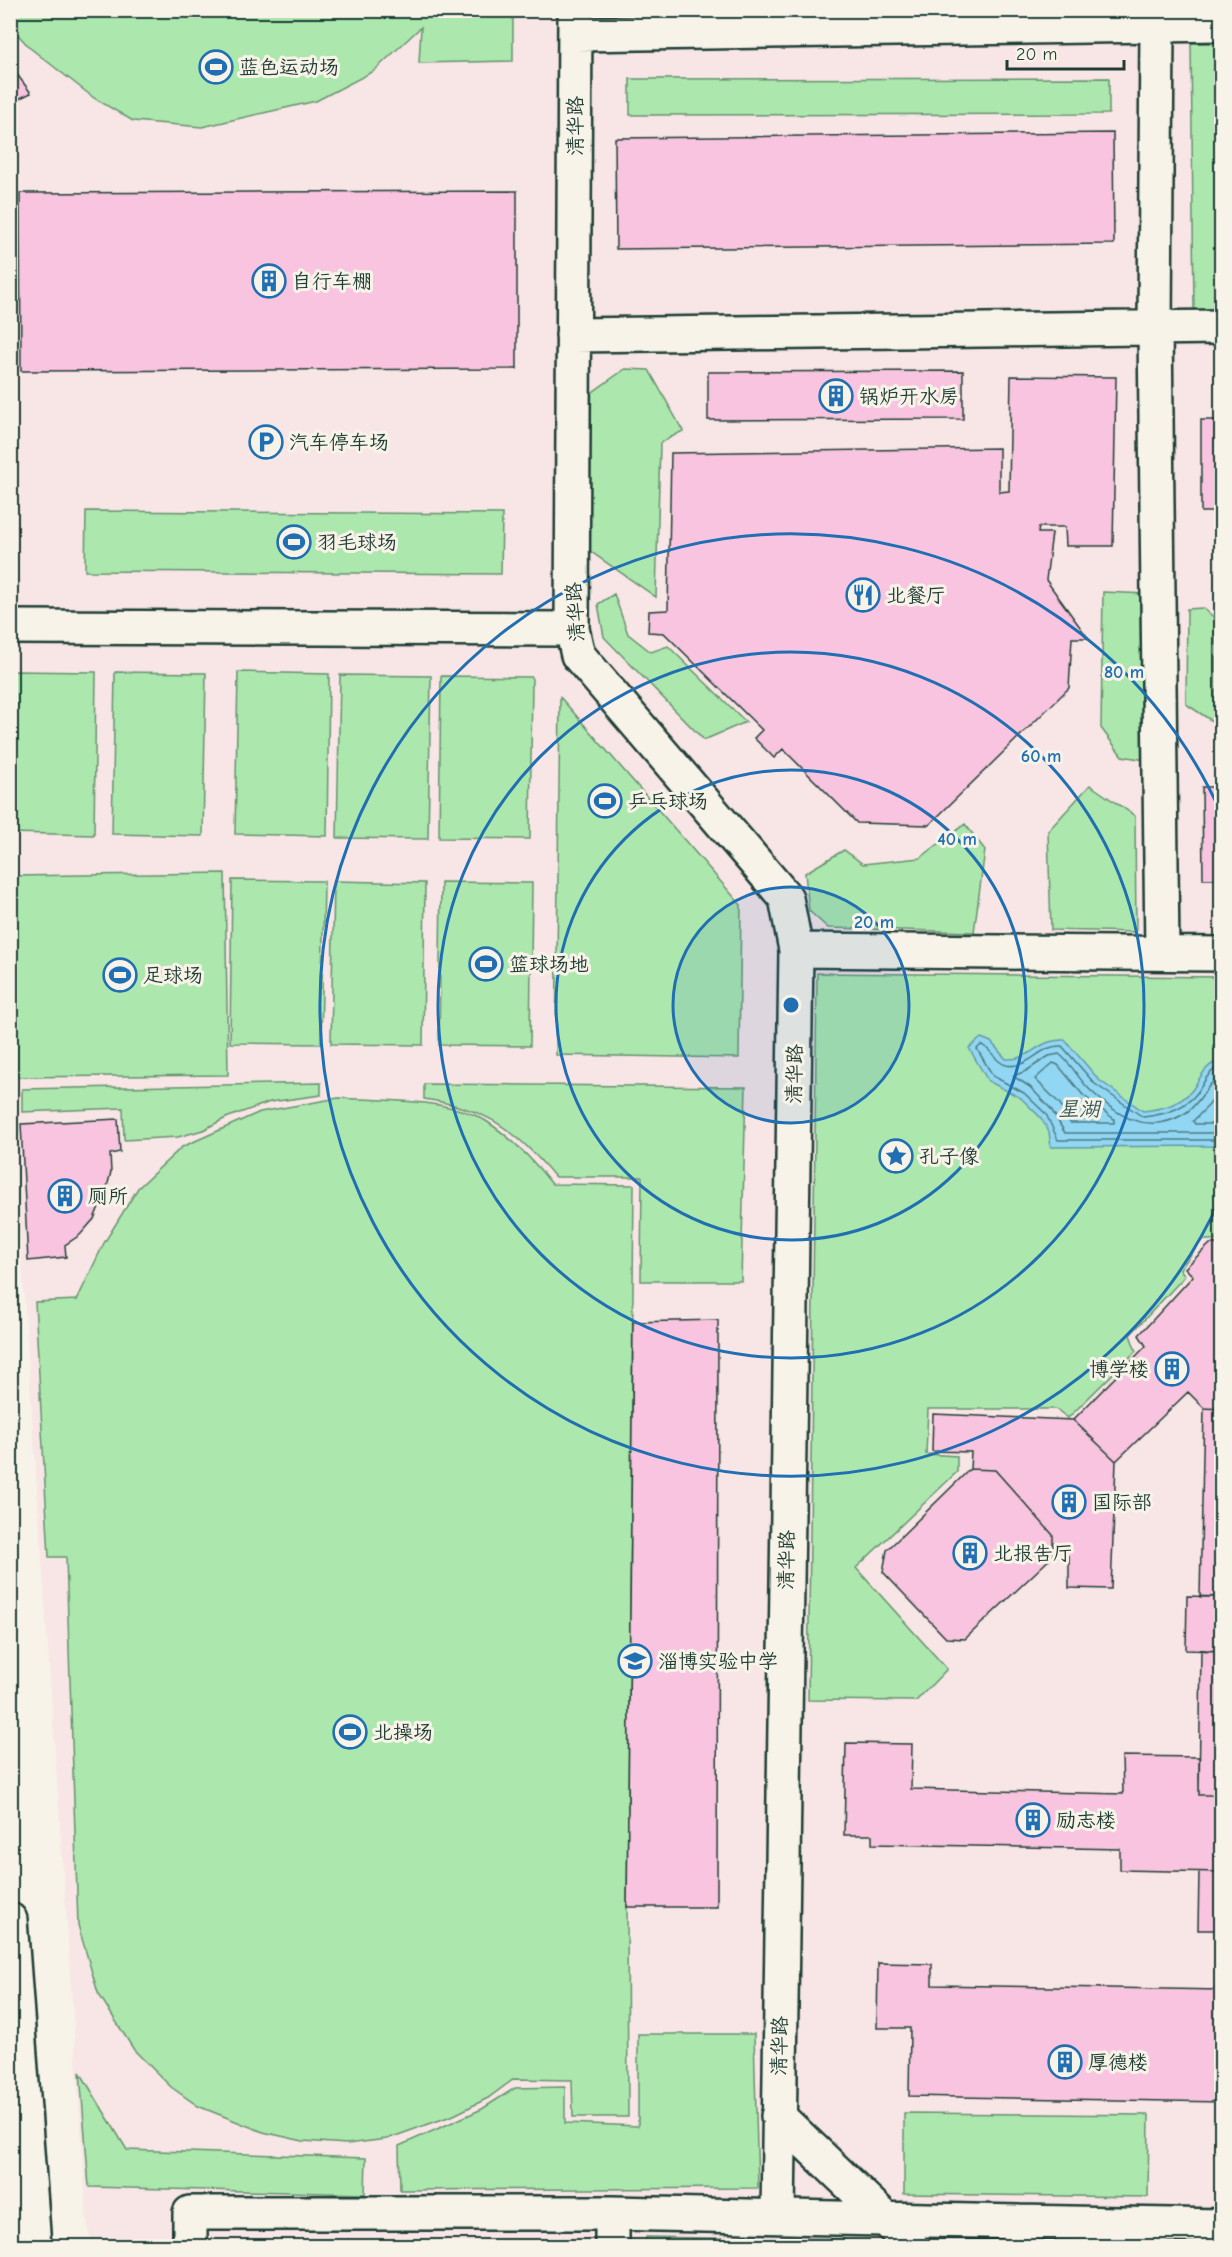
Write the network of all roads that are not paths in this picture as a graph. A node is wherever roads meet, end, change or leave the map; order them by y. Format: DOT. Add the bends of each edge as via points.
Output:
graph roads {
  1 [pos="575,22"];
  2 [pos="1221,24"];
  3 [pos="1157,25"];
  4 [pos="1155,327"];
  5 [pos="1221,327"];
  6 [pos="573,335"];
  7 [pos="10,627"];
  8 [pos="572,629"];
  9 [pos="796,950"];
  10 [pos="1162,953"];
  11 [pos="1221,954"];
  12 [pos="10,1920"];
  13 [pos="778,2116"];
  14 [pos="612,2213"];
  15 [pos="778,2215"];
  16 [pos="886,2219"];
  17 [pos="1221,2226"];
  18 [pos="1019,2234"];
  19 [pos="34,2247"];
  20 [pos="190,2247"];
  21 [pos="612,2247"];
  22 [pos="911,2247"];
  1 -- 3 [label="street"];
  1 -- 6 [label="street, 清华路"];
  2 -- 3 [label="street"];
  3 -- 4 [label="street"];
  4 -- 5 [label="street"];
  4 -- 6 [label="street"];
  4 -- 10 [label="street"];
  6 -- 8 [label="street, 清华路"];
  7 -- 8 [label="street"];
  8 -- 9 [label="street, 清华路" via="578,655 786,898"];
  9 -- 10 [label="street"];
  9 -- 13 [label="street, 清华路"];
  10 -- 11 [label="street"];
  12 -- 19 [label="street"];
  13 -- 15 [label="street, 清华路"];
  13 -- 16 [label="street"];
  14 -- 15 [label="street"];
  14 -- 20 [label="street" via="190,2213"];
  14 -- 21 [label="street"];
  15 -- 16 [label="street"];
  16 -- 18 [label="street"];
  16 -- 22 [label="street"];
  17 -- 18 [label="street"];
}
